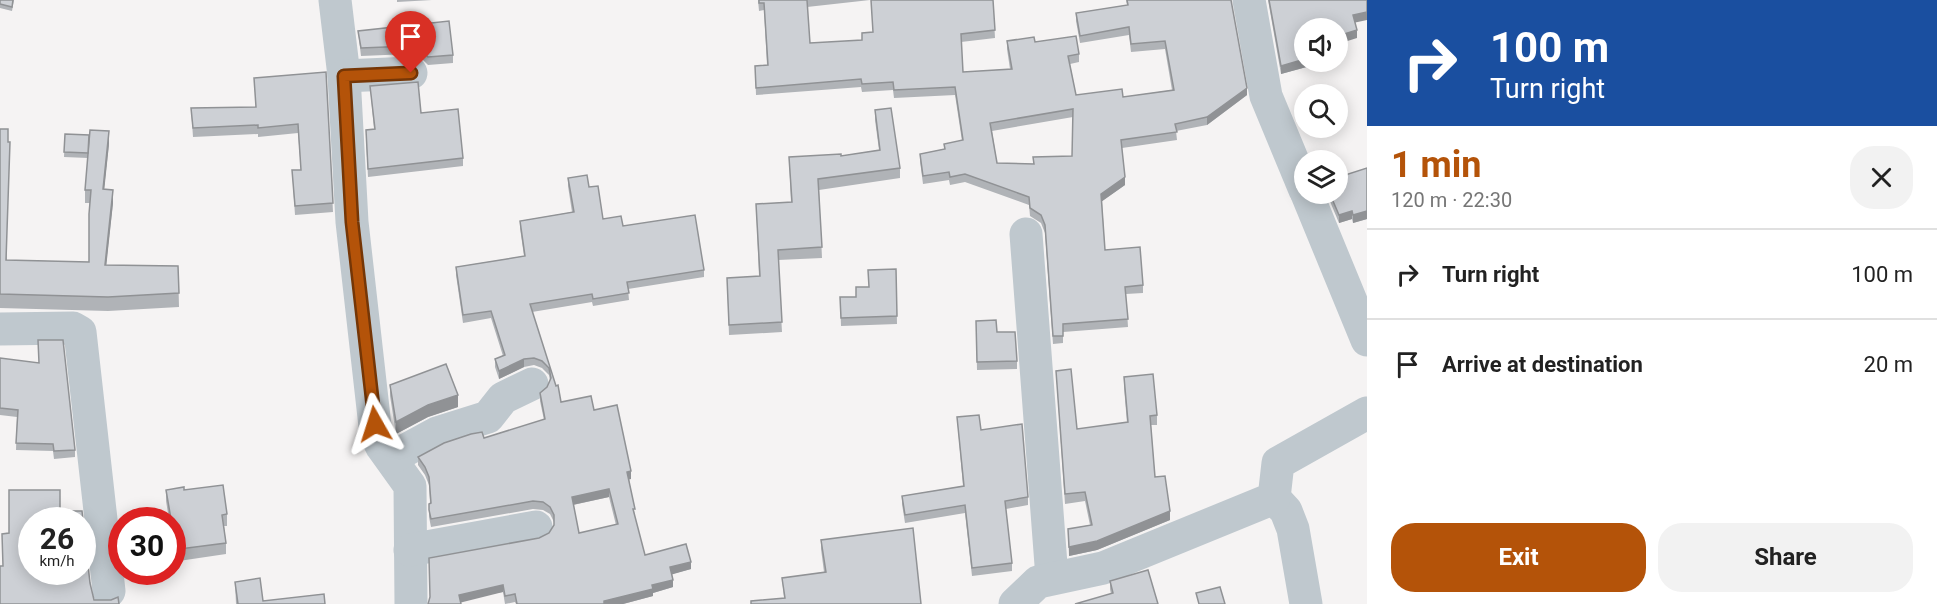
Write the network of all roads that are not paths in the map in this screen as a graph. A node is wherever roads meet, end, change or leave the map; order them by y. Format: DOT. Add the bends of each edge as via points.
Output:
graph roads {
  1 [pos="335,0"];
  2 [pos="1249,0"];
  3 [pos="411,73"];
  4 [pos="344,76"];
  5 [pos="1294,163"];
  6 [pos="1311,204"];
  7 [pos="1026,234"];
  8 [pos="0,329"];
  9 [pos="1367,340"];
  10 [pos="532,384"];
  11 [pos="1367,413"];
  12 [pos="390,458"];
  13 [pos="1274,498"];
  14 [pos="536,527"];
  15 [pos="410,550"];
  16 [pos="1052,578"];
  17 [pos="110,591"];
  18 [pos="411,604"];
  19 [pos="1015,604"];
  20 [pos="1306,604"];
  1 -- 4 [label="street"];
  2 -- 5 [label="street" via="1266,96"];
  3 -- 4 [label="street"];
  4 -- 12 [label="street" via="352,222 376,435"];
  6 -- 9 [label="street"];
  7 -- 16 [label="street"];
  8 -- 17 [label="street" via="73,328 80,332"];
  10 -- 12 [label="street" via="503,398 488,417 437,433"];
  11 -- 13 [label="street" via="1278,463"];
  12 -- 15 [label="street" via="410,486"];
  13 -- 16 [label="street" via="1103,568"];
  13 -- 20 [label="street" via="1286,511 1293,529"];
  14 -- 15 [label="street"];
  15 -- 18 [label="street"];
  16 -- 19 [label="street" via="1038,582"];
}
